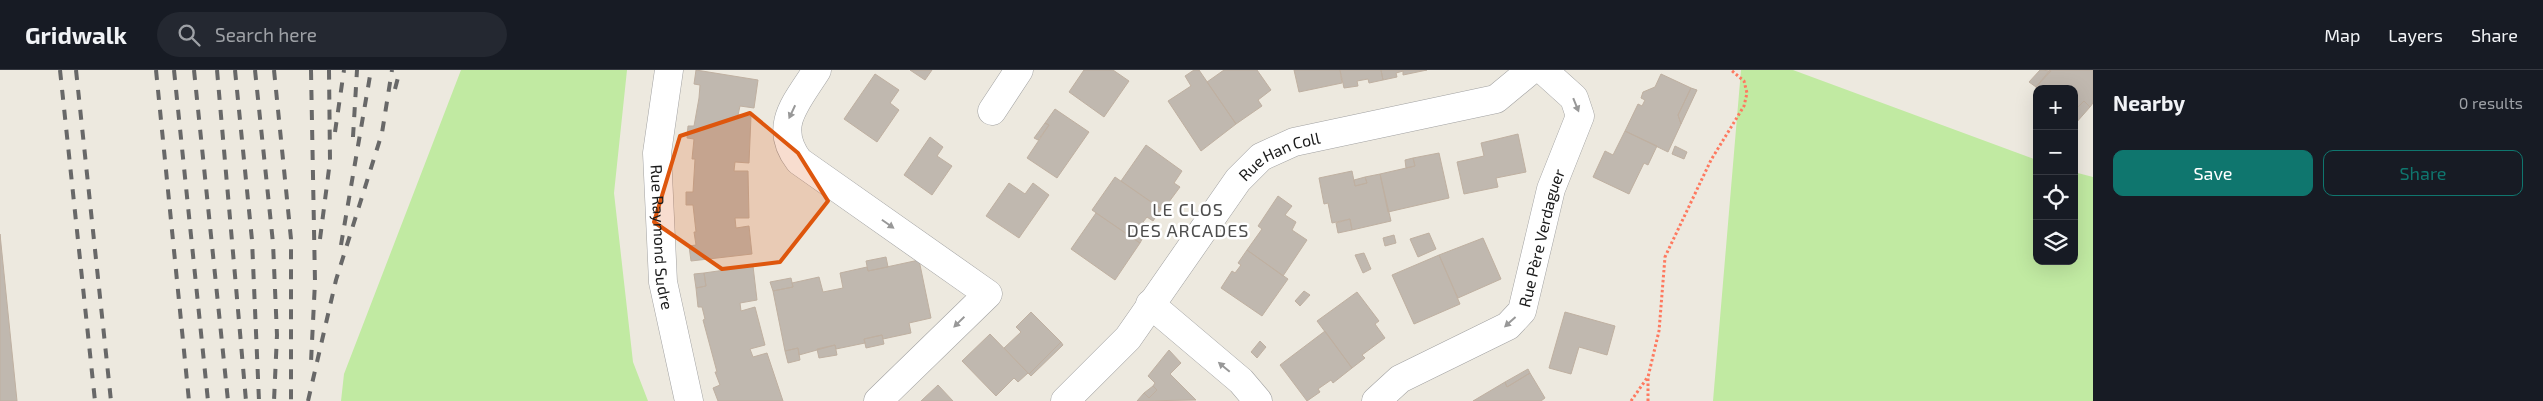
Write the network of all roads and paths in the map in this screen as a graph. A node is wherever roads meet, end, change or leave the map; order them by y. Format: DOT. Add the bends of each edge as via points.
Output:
graph roads {
  1 [pos="669,70"];
  2 [pos="817,70"];
  3 [pos="1019,70"];
  4 [pos="1531,70"];
  5 [pos="1543,70"];
  6 [pos="1731,70"];
  7 [pos="992,111"];
  8 [pos="1150,304"];
  9 [pos="1648,377"];
  10 [pos="690,401"];
  11 [pos="878,401"];
  12 [pos="1065,401"];
  13 [pos="1258,401"];
  14 [pos="1376,401"];
  15 [pos="1631,401"];
  16 [pos="1648,401"];
  1 -- 10 [label="street, Rue Raymond Sudre" via="657,153 663,282"];
  2 -- 11 [label="street, one-way" via="789,114 786,131 790,148 813,172 988,294"];
  3 -- 7 [label="street"];
  4 -- 8 [label="street, Rue Han Coll" via="1496,99 1294,142 1261,156 1238,180"];
  5 -- 14 [label="street, Rue Père Verdaguer, one-way" via="1574,98 1580,116 1551,189 1522,310 1508,326 1400,379"];
  6 -- 9 [label="path" via="1744,81 1747,93 1744,106 1711,160 1665,257 1659,331"];
  8 -- 12 [label="street, Rue Han Coll" via="1128,338"];
  13 -- 8 [label="street, one-way" via="1241,381"];
  9 -- 15 [label="path"];
  9 -- 16 [label="path"];
}
